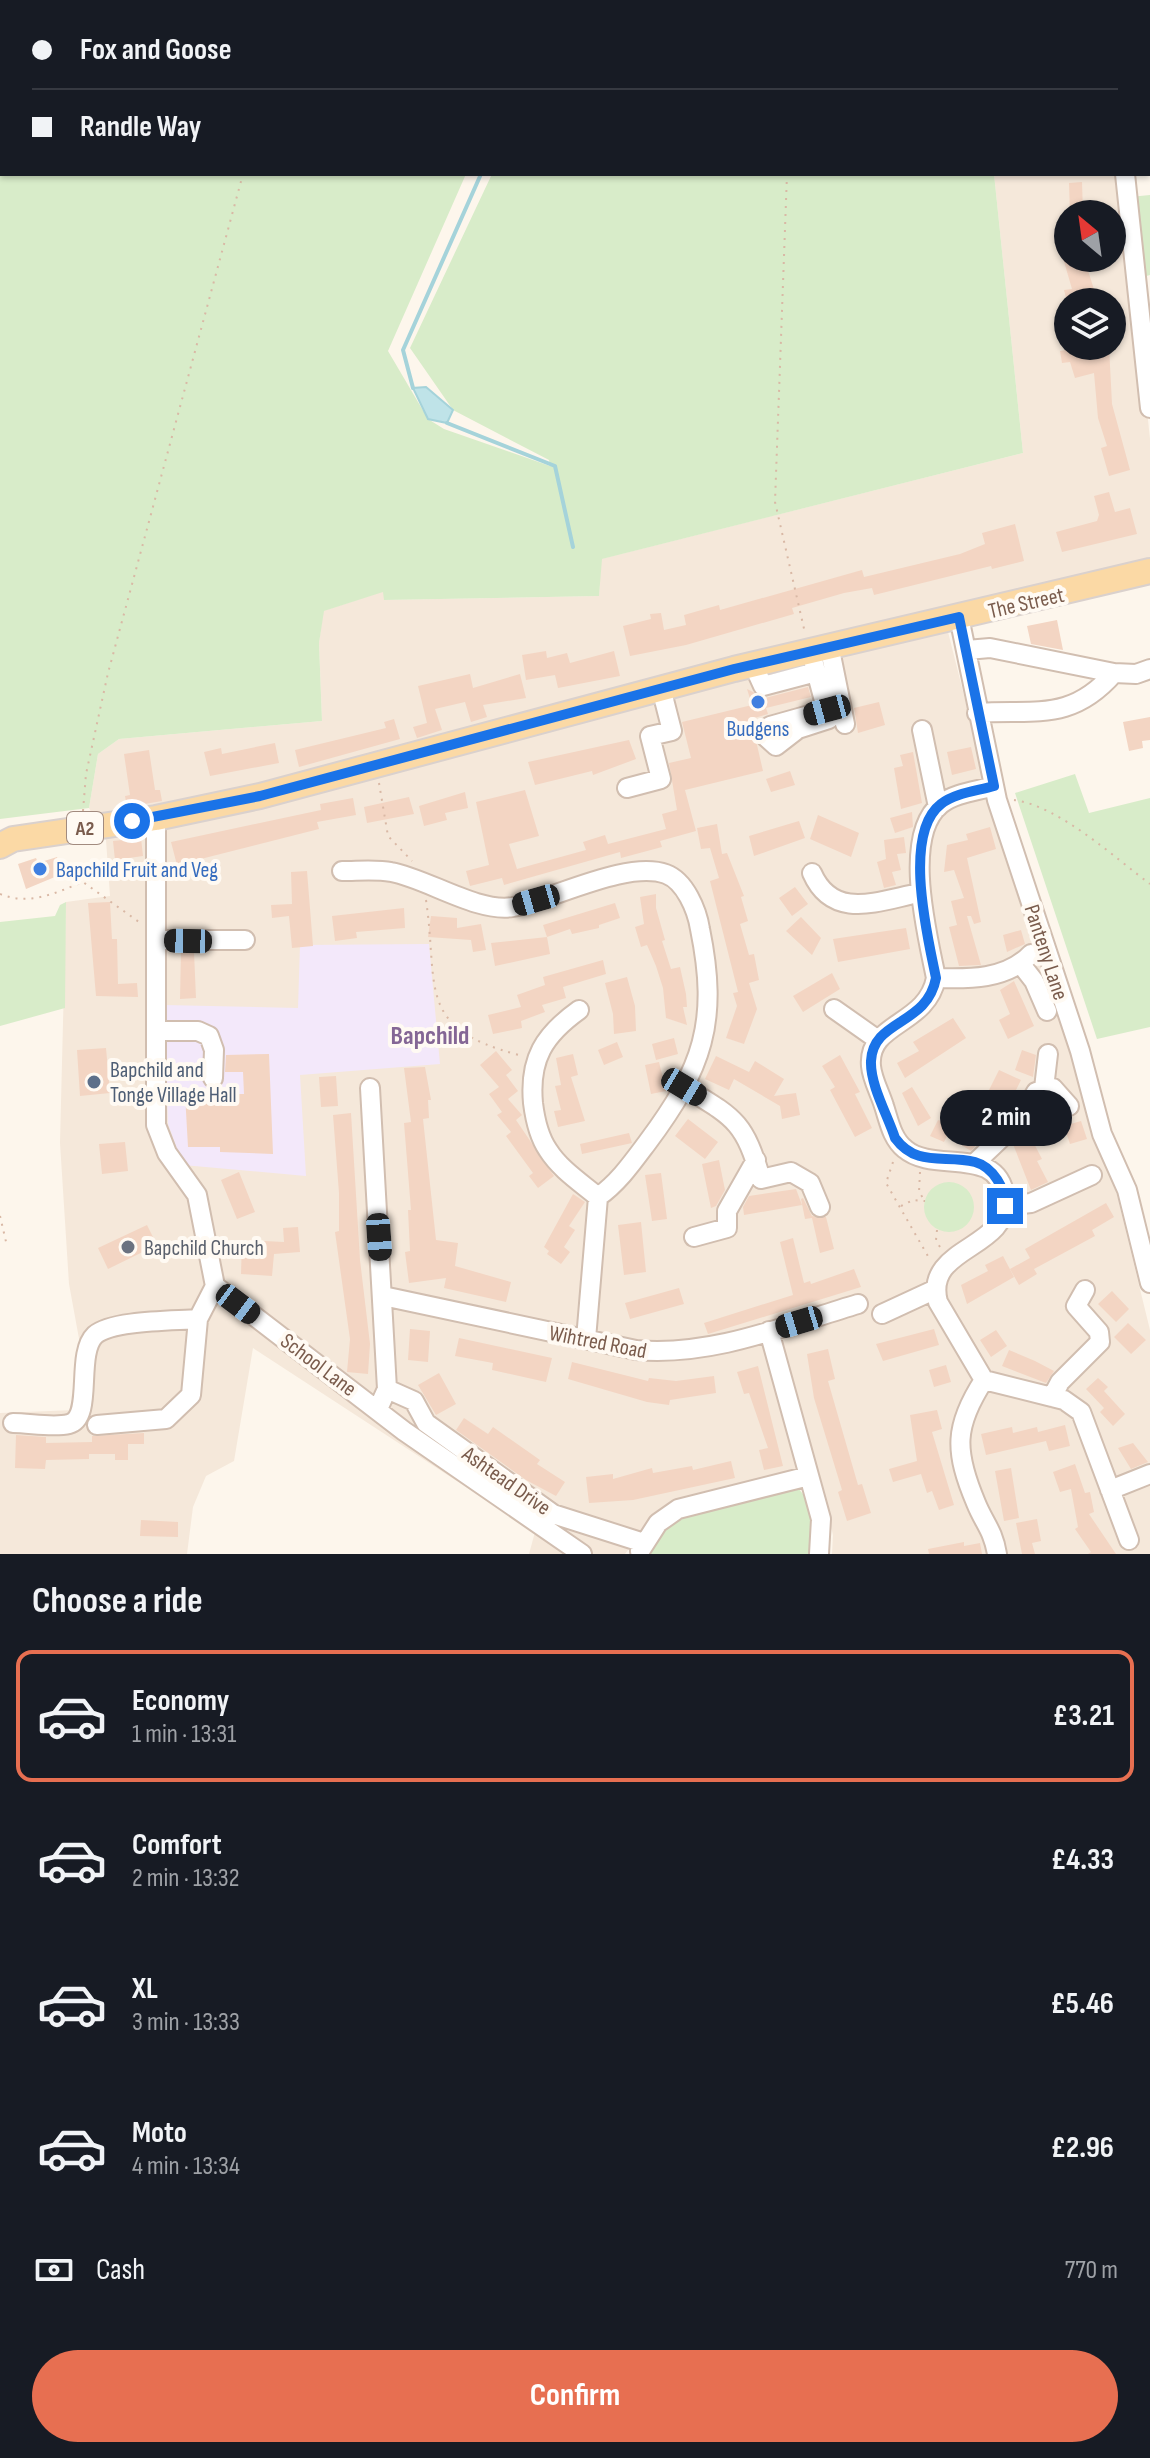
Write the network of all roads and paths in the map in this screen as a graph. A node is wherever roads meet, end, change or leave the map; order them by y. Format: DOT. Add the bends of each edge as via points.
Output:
graph roads {
  1 [pos="242,176"];
  2 [pos="787,176"];
  3 [pos="1125,176"];
  4 [pos="1150,408"];
  5 [pos="1150,571"];
  6 [pos="959,617"];
  7 [pos="967,650"];
  8 [pos="819,655"];
  9 [pos="1150,669"];
  10 [pos="1114,673"];
  11 [pos="661,688"];
  12 [pos="827,710"];
  13 [pos="977,713"];
  14 [pos="845,724"];
  15 [pos="922,730"];
  16 [pos="369,768"];
  17 [pos="627,788"];
  18 [pos="995,793"];
  19 [pos="938,807"];
  20 [pos="156,818"];
  21 [pos="85,828"];
  22 [pos="4,840"];
  23 [pos="342,871"];
  24 [pos="812,873"];
  25 [pos="415,881"];
  26 [pos="1150,884"];
  27 [pos="919,893"];
  28 [pos="0,894"];
  29 [pos="156,940"];
  30 [pos="245,940"];
  31 [pos="936,978"];
  32 [pos="834,1009"];
  33 [pos="579,1010"];
  34 [pos="1047,1011"];
  35 [pos="156,1031"];
  36 [pos="878,1040"];
  37 [pos="1048,1054"];
  38 [pos="535,1056"];
  39 [pos="213,1078"];
  40 [pos="684,1087"];
  41 [pos="370,1088"];
  42 [pos="1044,1088"];
  43 [pos="1069,1106"];
  44 [pos="902,1148"];
  45 [pos="925,1159"];
  46 [pos="756,1160"];
  47 [pos="976,1162"];
  48 [pos="1092,1175"];
  49 [pos="598,1197"];
  50 [pos="900,1206"];
  51 [pos="1005,1206"];
  52 [pos="820,1207"];
  53 [pos="0,1216"];
  54 [pos="937,1230"];
  55 [pos="694,1237"];
  56 [pos="7,1246"];
  57 [pos="945,1265"];
  58 [pos="1150,1283"];
  59 [pos="215,1286"];
  60 [pos="936,1289"];
  61 [pos="1085,1290"];
  62 [pos="383,1296"];
  63 [pos="858,1304"];
  64 [pos="882,1314"];
  65 [pos="198,1319"];
  66 [pos="769,1331"];
  67 [pos="586,1339"];
  68 [pos="984,1380"];
  69 [pos="387,1389"];
  70 [pos="1052,1397"];
  71 [pos="378,1409"];
  72 [pos="13,1423"];
  73 [pos="97,1425"];
  74 [pos="1150,1474"];
  75 [pos="809,1476"];
  76 [pos="1111,1493"];
  77 [pos="1129,1540"];
  78 [pos="556,1546"];
  79 [pos="641,1549"];
  80 [pos="582,1554"];
  81 [pos="819,1554"];
  82 [pos="997,1554"];
  1 -- 21 [label="path" via="108,673 82,799"];
  2 -- 8 [label="path" via="775,502"];
  3 -- 4 [label="street"];
  5 -- 6 [label="main road, The Street / A2"];
  6 -- 7 [label="street, Panteny Lane"];
  6 -- 8 [label="main road, The Street / A2"];
  7 -- 10 [label="street" via="990,648"];
  7 -- 13 [label="street, Panteny Lane"];
  8 -- 11 [label="main road, The Street / A2" via="753,664"];
  8 -- 12 [label="street"];
  8 -- 14 [label="street"];
  9 -- 10 [label="street"];
  10 -- 13 [label="street" via="1086,700 1069,708"];
  11 -- 16 [label="main road, The Street / A2"];
  11 -- 17 [label="street" via="672,731 650,736 661,779"];
  13 -- 18 [label="street, Panteny Lane"];
  15 -- 19 [label="street"];
  16 -- 20 [label="main road, The Street / A2"];
  16 -- 25 [label="path" via="382,792 388,836 417,867"];
  18 -- 19 [label="street" via="955,796"];
  18 -- 26 [label="path" via="1050,813"];
  18 -- 58 [label="street, Panteny Lane" via="1102,1134 1127,1190"];
  19 -- 27 [label="street" via="924,838"];
  20 -- 21 [label="main road, A2"];
  20 -- 29 [label="street"];
  21 -- 22 [label="main road, A2"];
  23 -- 25 [label="street" via="392,872"];
  24 -- 27 [label="street" via="825,895 837,903"];
  25 -- 38 [label="path" via="426,897 439,1008 456,1029 479,1044"];
  25 -- 40 [label="street" via="460,898 510,908 642,870 668,874 686,893 698,918 710,975 706,1026"];
  27 -- 31 [label="street"];
  28 -- 29 [label="path" via="37,900 83,882 130,912"];
  29 -- 30 [label="street"];
  29 -- 35 [label="street"];
  31 -- 34 [label="street" via="980,979 1026,958"];
  31 -- 36 [label="street" via="928,1003"];
  32 -- 36 [label="street"];
  33 -- 38 [label="street" via="549,1034"];
  35 -- 39 [label="street" via="209,1036"];
  35 -- 59 [label="street" via="156,1125 167,1153 197,1195"];
  36 -- 44 [label="street" via="872,1074"];
  37 -- 42 [label="street"];
  38 -- 49 [label="street" via="535,1120 546,1148"];
  40 -- 46 [label="street" via="749,1137"];
  40 -- 49 [label="street" via="626,1171"];
  41 -- 62 [label="street"];
  42 -- 43 [label="street" via="1060,1092"];
  42 -- 47 [label="street"];
  44 -- 45 [label="street"];
  44 -- 50 [label="path" via="886,1178"];
  45 -- 47 [label="street"];
  45 -- 50 [label="path" via="918,1187 925,1201"];
  46 -- 52 [label="street" via="761,1179 791,1172 810,1183"];
  46 -- 55 [label="street" via="727,1211 727,1228"];
  47 -- 51 [label="street" via="998,1181"];
  48 -- 51 [label="street" via="1031,1203"];
  49 -- 67 [label="street"];
  50 -- 57 [label="path" via="923,1252"];
  51 -- 57 [label="street" via="990,1234"];
  53 -- 56 [label="path"];
  54 -- 57 [label="path"];
  57 -- 60 [label="street"];
  59 -- 65 [label="street"];
  59 -- 71 [label="street, School Lane"];
  60 -- 64 [label="street"];
  60 -- 68 [label="street" via="942,1311"];
  61 -- 70 [label="street" via="1076,1306 1099,1332 1100,1342 1066,1374"];
  62 -- 67 [label="street, Wihtred Road"];
  62 -- 69 [label="street"];
  63 -- 66 [label="street, Wihtred Road"];
  65 -- 72 [label="street" via="114,1327 96,1335 85,1353 77,1420"];
  65 -- 73 [label="street" via="191,1395 166,1419"];
  66 -- 67 [label="street, Wihtred Road" via="665,1353"];
  66 -- 75 [label="street"];
  68 -- 70 [label="street"];
  68 -- 82 [label="street" via="959,1429 976,1505 991,1529"];
  69 -- 71 [label="street"];
  69 -- 79 [label="street, Ashtead Drive" via="414,1401 426,1423 553,1514"];
  70 -- 76 [label="street" via="1071,1402 1081,1412"];
  71 -- 78 [label="street, School Lane"];
  74 -- 76 [label="street"];
  75 -- 79 [label="street" via="678,1509 658,1523"];
  75 -- 81 [label="street" via="821,1519"];
  76 -- 77 [label="street"];
  78 -- 80 [label="street, School Lane"];
}
